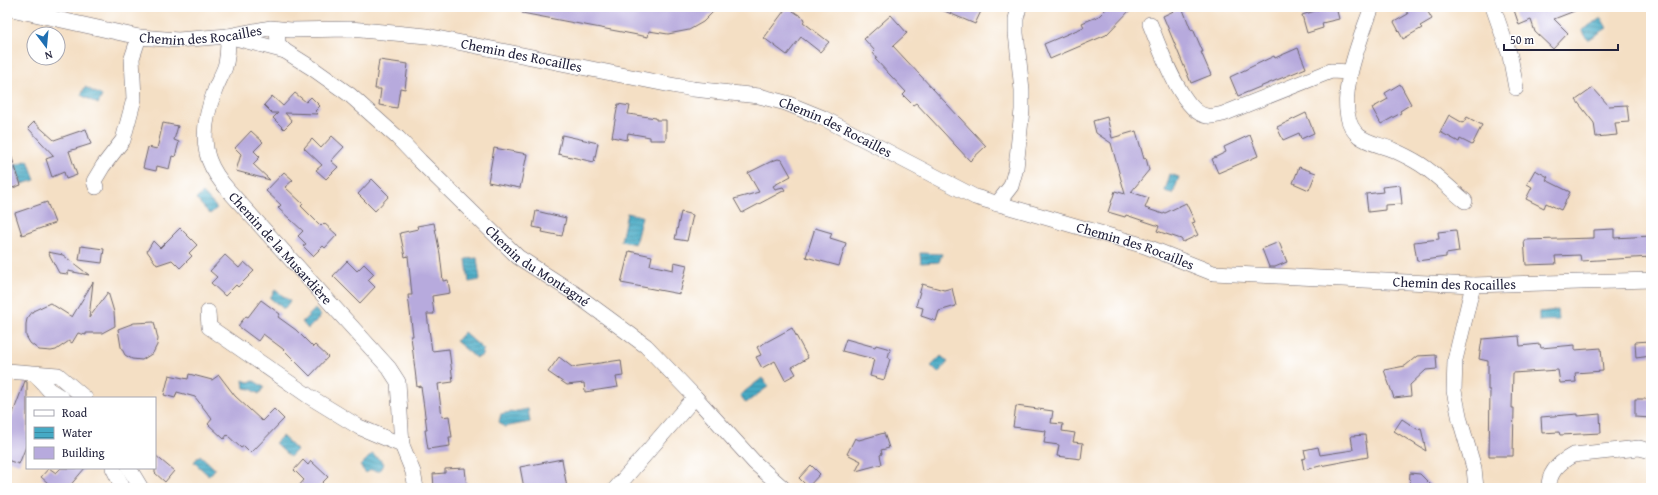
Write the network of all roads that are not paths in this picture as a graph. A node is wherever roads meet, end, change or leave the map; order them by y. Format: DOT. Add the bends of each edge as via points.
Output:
graph roads {
  1 [pos="1019,7"];
  2 [pos="1372,7"];
  3 [pos="1493,7"];
  4 [pos="7,8"];
  5 [pos="1150,24"];
  6 [pos="277,29"];
  7 [pos="228,36"];
  8 [pos="139,38"];
  9 [pos="285,51"];
  10 [pos="1350,72"];
  11 [pos="1516,88"];
  12 [pos="96,187"];
  13 [pos="1464,200"];
  14 [pos="997,204"];
  15 [pos="1651,280"];
  16 [pos="1473,285"];
  17 [pos="208,312"];
  18 [pos="7,371"];
  19 [pos="35,374"];
  20 [pos="60,397"];
  21 [pos="84,397"];
  22 [pos="695,397"];
  23 [pos="402,445"];
  24 [pos="1651,451"];
  25 [pos="114,469"];
  26 [pos="130,469"];
  27 [pos="123,488"];
  28 [pos="141,488"];
  29 [pos="416,488"];
  30 [pos="616,488"];
  31 [pos="783,488"];
  32 [pos="1476,488"];
  33 [pos="1549,488"];
  1 -- 14 [label="street" via="1016,33 1022,110 1016,168 1011,186"];
  2 -- 10 [label="street"];
  3 -- 11 [label="street" via="1510,56"];
  4 -- 8 [label="street, Chemin des Rocailles"];
  5 -- 10 [label="street" via="1183,95 1192,108 1207,116 1223,114 1331,71"];
  6 -- 7 [label="street, Chemin des Rocailles"];
  6 -- 9 [label="street" via="278,44"];
  6 -- 14 [label="street, Chemin des Rocailles" via="350,29 427,36 678,87 759,96 786,103 823,118 975,197"];
  7 -- 8 [label="street, Chemin des Rocailles" via="178,40"];
  7 -- 9 [label="street, Chemin du Montagné"];
  7 -- 23 [label="street, Chemin de la Musardière" via="226,66 212,99 205,131 209,160 229,191 389,368 398,382"];
  8 -- 12 [label="street" via="132,58 134,98 123,140 94,181"];
  9 -- 22 [label="street, Chemin du Montagné" via="350,95 398,138 518,257 574,293 646,346"];
  10 -- 13 [label="street" via="1346,112 1351,127 1358,136 1421,164"];
  14 -- 16 [label="street, Chemin des Rocailles" via="1145,246 1212,273"];
  15 -- 16 [label="street, Chemin des Rocailles"];
  16 -- 32 [label="street" via="1455,360 1454,391 1474,468"];
  17 -- 23 [label="street" via="209,328 358,427"];
  18 -- 19 [label="street"];
  19 -- 20 [label="street"];
  19 -- 21 [label="street" via="58,375"];
  22 -- 30 [label="street"];
  22 -- 31 [label="street, Chemin du Montagné" via="755,463"];
  23 -- 29 [label="street, Chemin de la Musardière" via="413,472"];
  24 -- 33 [label="street" via="1639,448 1573,455 1553,471 1548,482"];
  25 -- 27 [label="street"];
  26 -- 28 [label="street"];
}
